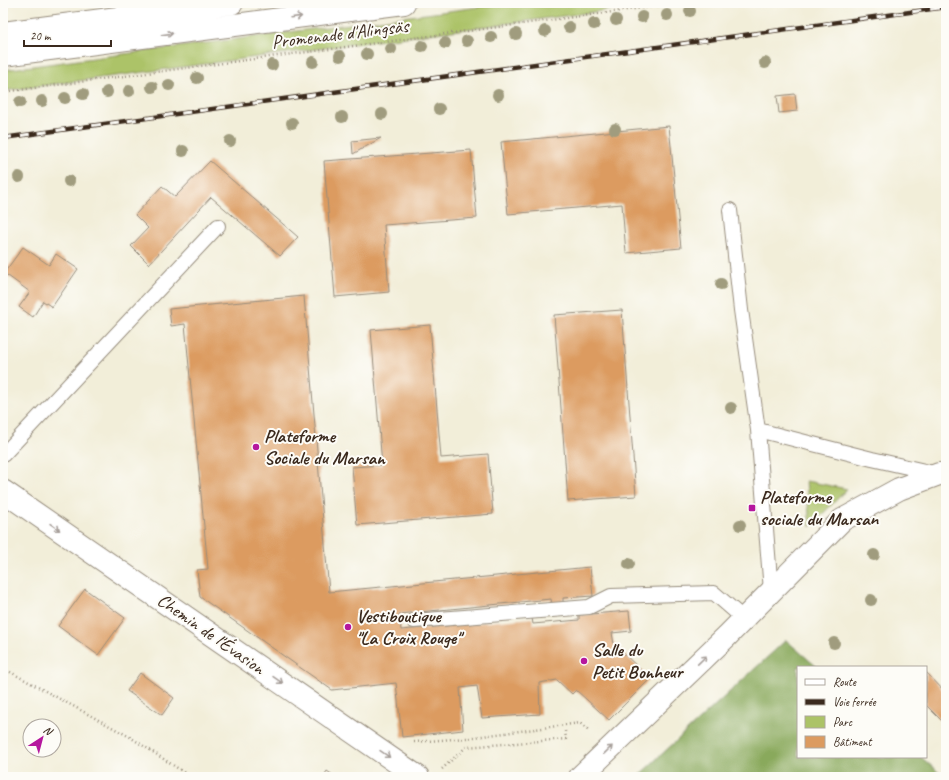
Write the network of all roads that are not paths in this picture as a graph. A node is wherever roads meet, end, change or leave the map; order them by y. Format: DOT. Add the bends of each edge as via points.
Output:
graph roads {
  1 [pos="232,3"];
  2 [pos="404,3"];
  3 [pos="144,9"];
  4 [pos="3,33"];
  5 [pos="3,55"];
  6 [pos="730,210"];
  7 [pos="218,226"];
  8 [pos="758,430"];
  9 [pos="3,455"];
  10 [pos="943,474"];
  11 [pos="3,490"];
  12 [pos="771,591"];
  13 [pos="744,619"];
  14 [pos="414,621"];
  15 [pos="418,777"];
  16 [pos="580,777"];
  1 -- 3 [label="street"];
  5 -- 2 [label="street, one-way"];
  3 -- 4 [label="street"];
  6 -- 8 [label="lane"];
  7 -- 9 [label="lane"];
  8 -- 10 [label="lane"];
  8 -- 12 [label="lane"];
  10 -- 12 [label="street" via="899,489 842,520"];
  11 -- 15 [label="street, Chemin de l'Évasion, one-way"];
  12 -- 13 [label="street"];
  13 -- 14 [label="lane" via="714,593 611,596 589,607"];
  16 -- 13 [label="street, one-way"];
}
